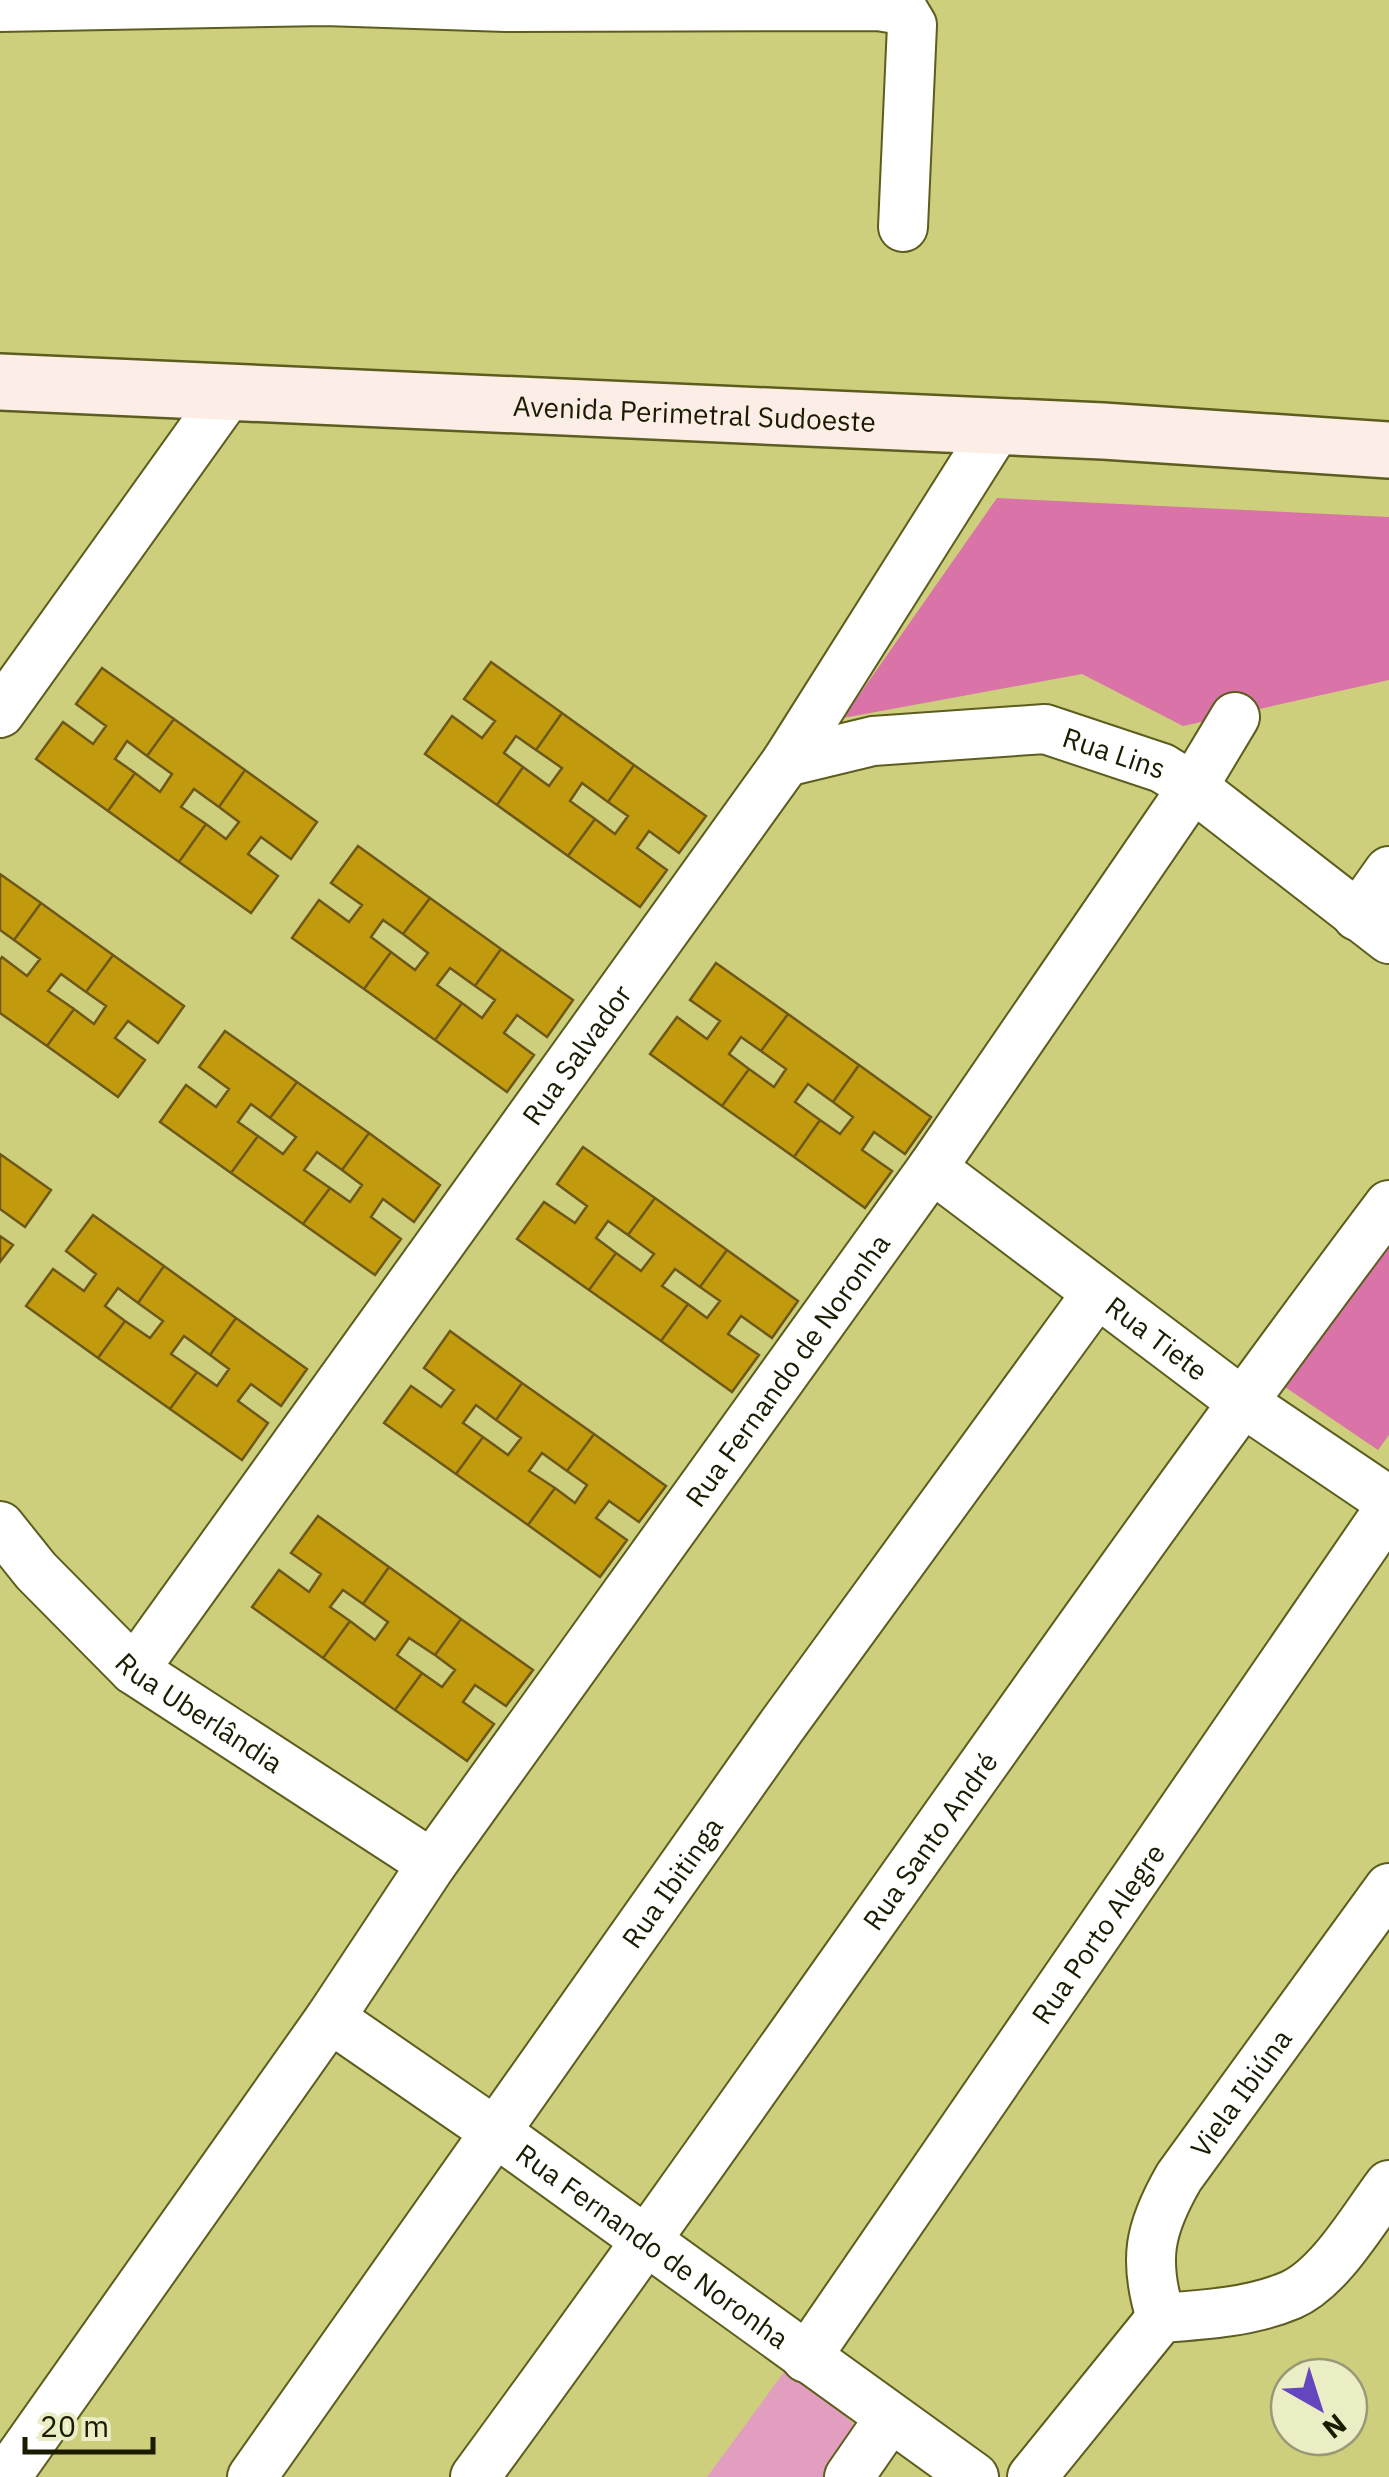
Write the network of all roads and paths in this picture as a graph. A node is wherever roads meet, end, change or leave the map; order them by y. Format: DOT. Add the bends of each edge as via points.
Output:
graph roads {
  1 [pos="324,0"];
  2 [pos="506,4"];
  3 [pos="0,7"];
  4 [pos="902,227"];
  5 [pos="0,382"];
  6 [pos="229,393"];
  7 [pos="996,428"];
  8 [pos="1389,450"];
  9 [pos="0,713"];
  10 [pos="1235,718"];
  11 [pos="786,762"];
  12 [pos="1193,787"];
  13 [pos="1389,871"];
  14 [pos="1373,928"];
  15 [pos="932,1168"];
  16 [pos="1389,1205"];
  17 [pos="1097,1292"];
  18 [pos="1241,1401"];
  19 [pos="1389,1500"];
  20 [pos="1389,1508"];
  21 [pos="0,1526"];
  22 [pos="134,1670"];
  23 [pos="432,1864"];
  24 [pos="1389,1888"];
  25 [pos="330,2018"];
  26 [pos="497,2133"];
  27 [pos="1389,2185"];
  28 [pos="647,2242"];
  29 [pos="1161,2318"];
  30 [pos="806,2358"];
  31 [pos="889,2419"];
  32 [pos="6,2477"];
  33 [pos="252,2477"];
  34 [pos="475,2477"];
  35 [pos="849,2477"];
  36 [pos="974,2477"];
  37 [pos="1032,2477"];
  1 -- 2 [label="street"];
  1 -- 3 [label="street"];
  2 -- 4 [label="street" via="903,10 912,25"];
  5 -- 6 [label="main road, Avenida Perimetral Sudoeste"];
  6 -- 7 [label="main road, Avenida Perimetral Sudoeste"];
  6 -- 9 [label="street"];
  7 -- 8 [label="main road, Avenida Perimetral Sudoeste"];
  7 -- 11 [label="street, Rua Salvador"];
  10 -- 12 [label="street, Rua Fernando de Noronha"];
  11 -- 12 [label="street, Rua Lins" via="873,741 1045,729 1162,768"];
  11 -- 22 [label="street, Rua Salvador"];
  12 -- 14 [label="street, Rua Lins"];
  12 -- 15 [label="street, Rua Fernando de Noronha"];
  13 -- 14 [label="street"];
  15 -- 17 [label="street, Rua Tiete"];
  15 -- 23 [label="street, Rua Fernando de Noronha"];
  16 -- 18 [label="street, Rua Santo André"];
  17 -- 18 [label="street, Rua Tiete"];
  17 -- 26 [label="street, Rua Ibitinga"];
  18 -- 19 [label="street, Rua Tiete"];
  18 -- 28 [label="street, Rua Santo André"];
  20 -- 30 [label="street, Rua Porto Alegre"];
  21 -- 22 [label="street, Rua Uberlândia"];
  22 -- 23 [label="street, Rua Uberlândia"];
  23 -- 25 [label="street, Rua Fernando de Noronha"];
  24 -- 29 [label="street, Viela Ibiúna" via="1160,2210 1148,2258"];
  25 -- 26 [label="street, Rua Fernando de Noronha"];
  25 -- 32 [label="street, Rua Fernando de Noronha"];
  26 -- 28 [label="street, Rua Fernando de Noronha"];
  26 -- 33 [label="street, Rua Ibitinga"];
  27 -- 29 [label="street" via="1330,2265 1294,2294 1218,2314"];
  28 -- 30 [label="street, Rua Fernando de Noronha"];
  28 -- 34 [label="street, Rua Santo André"];
  29 -- 37 [label="street"];
  30 -- 31 [label="street, Rua Fernando de Noronha"];
  31 -- 35 [label="street"];
  31 -- 36 [label="street, Rua Fernando de Noronha"];
}
